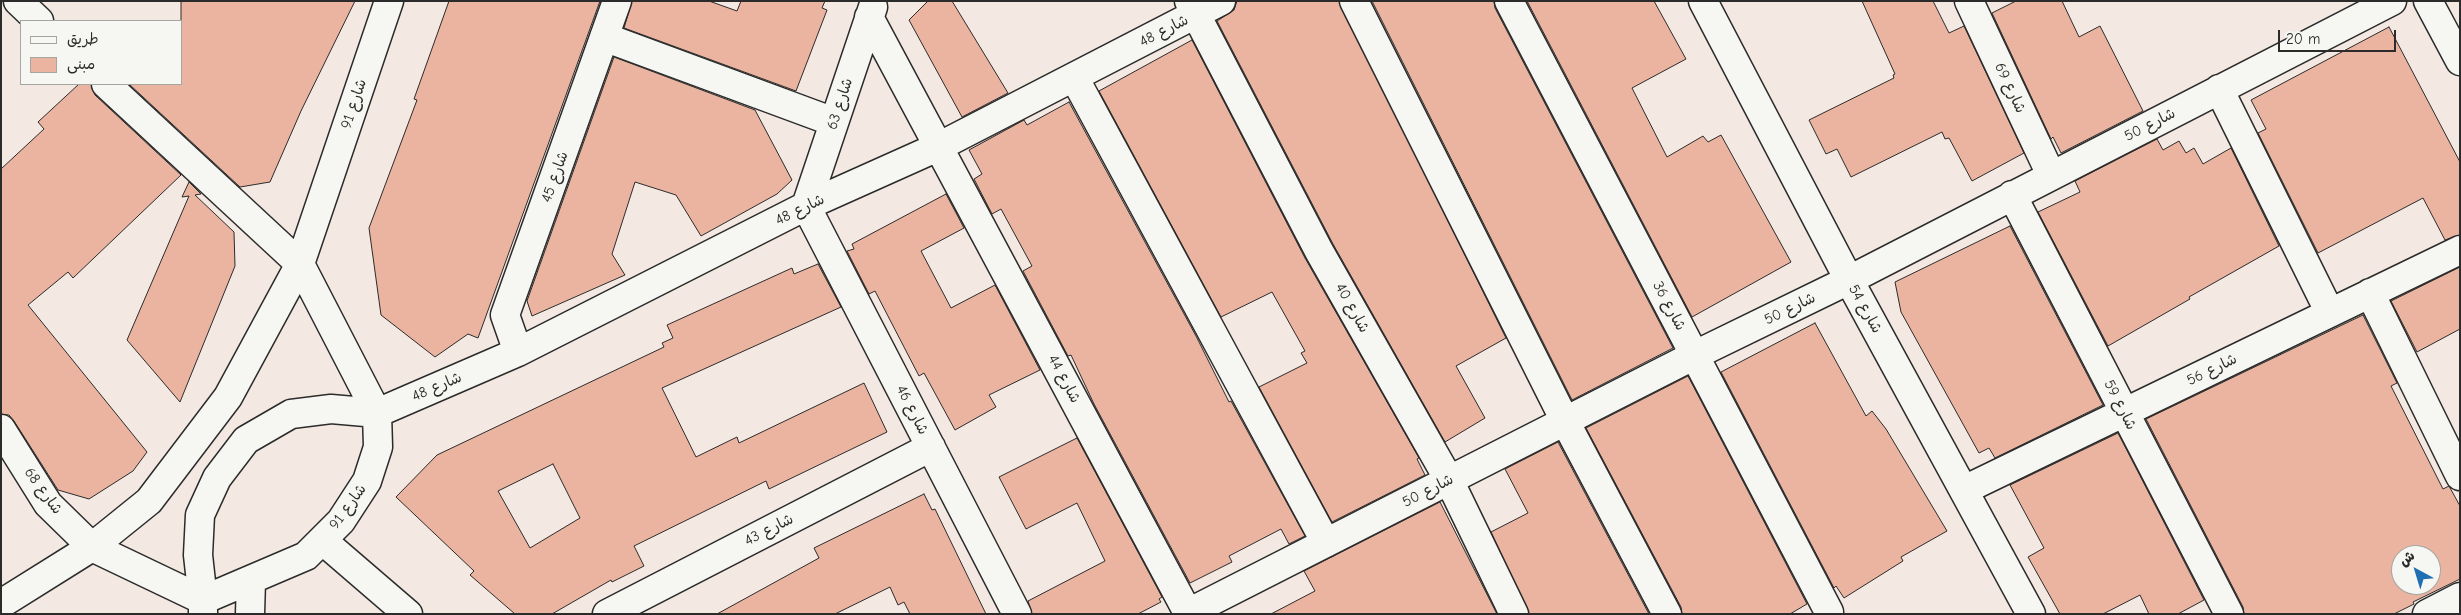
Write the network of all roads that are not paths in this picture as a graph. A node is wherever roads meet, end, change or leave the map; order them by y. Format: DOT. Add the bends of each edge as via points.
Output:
graph roads {
  1 [pos="18,1"];
  2 [pos="389,1"];
  3 [pos="617,1"];
  4 [pos="1221,1"];
  5 [pos="1354,1"];
  6 [pos="1509,1"];
  7 [pos="1704,1"];
  8 [pos="1969,1"];
  9 [pos="2392,1"];
  10 [pos="2428,1"];
  11 [pos="1193,8"];
  12 [pos="872,9"];
  13 [pos="38,20"];
  14 [pos="604,37"];
  15 [pos="2460,61"];
  16 [pos="1074,77"];
  17 [pos="107,85"];
  18 [pos="2219,89"];
  19 [pos="834,122"];
  20 [pos="940,146"];
  21 [pos="2051,175"];
  22 [pos="2012,195"];
  23 [pos="806,206"];
  24 [pos="2460,250"];
  25 [pos="300,264"];
  26 [pos="1849,280"];
  27 [pos="2370,293"];
  28 [pos="2330,313"];
  29 [pos="518,352"];
  30 [pos="1695,355"];
  31 [pos="377,413"];
  32 [pos="2124,413"];
  33 [pos="1565,421"];
  34 [pos="1,429"];
  35 [pos="931,447"];
  36 [pos="2460,476"];
  37 [pos="1449,480"];
  38 [pos="1964,490"];
  39 [pos="322,540"];
  40 [pos="1326,542"];
  41 [pos="92,547"];
  42 [pos="251,580"];
  43 [pos="2460,597"];
  44 [pos="1,604"];
  45 [pos="203,607"];
  46 [pos="1829,612"];
  47 [pos="1187,613"];
  48 [pos="250,614"];
  49 [pos="408,614"];
  50 [pos="608,614"];
  51 [pos="1018,614"];
  52 [pos="1514,614"];
  53 [pos="1667,614"];
  54 [pos="2031,614"];
  55 [pos="2229,614"];
  56 [pos="2427,614"];
  1 -- 13 [label="street"];
  2 -- 25 [label="street, شارع 91"];
  3 -- 14 [label="street, شارع 45"];
  4 -- 11 [label="street, شارع 48"];
  5 -- 33 [label="street"];
  6 -- 30 [label="street, شارع 36"];
  7 -- 26 [label="street, شارع 54"];
  8 -- 21 [label="street, شارع 69"];
  9 -- 18 [label="street, شارع 50"];
  10 -- 15 [label="street"];
  11 -- 16 [label="street, شارع 48"];
  11 -- 37 [label="street, شارع 40" via="1320,251"];
  12 -- 19 [label="street, شارع 63"];
  12 -- 20 [label="street"];
  14 -- 19 [label="street"];
  14 -- 29 [label="street, شارع 45" via="505,315"];
  16 -- 20 [label="street, شارع 48"];
  16 -- 40 [label="street"];
  17 -- 25 [label="street"];
  18 -- 21 [label="street, شارع 50"];
  18 -- 28 [label="street"];
  19 -- 23 [label="street, شارع 63"];
  20 -- 23 [label="street, شارع 48"];
  20 -- 47 [label="street, شارع 44"];
  21 -- 22 [label="street, شارع 50"];
  22 -- 26 [label="street, شارع 50"];
  22 -- 32 [label="street, شارع 59"];
  23 -- 29 [label="street, شارع 48"];
  23 -- 35 [label="street, شارع 46"];
  24 -- 27 [label="street, شارع 56"];
  25 -- 31 [label="street, شارع 91"];
  25 -- 41 [label="street, شارع 91" via="228,397 149,501"];
  26 -- 30 [label="street, شارع 50"];
  26 -- 38 [label="street, شارع 54"];
  27 -- 28 [label="street, شارع 56"];
  27 -- 36 [label="street"];
  28 -- 32 [label="street, شارع 56"];
  29 -- 31 [label="street, شارع 48"];
  30 -- 33 [label="street, شارع 50"];
  30 -- 46 [label="street, شارع 36"];
  31 -- 39 [label="street, شارع 91" via="378,447 367,481 341,521"];
  31 -- 45 [label="street" via="331,409 291,414 246,440 216,478 200,515 198,555"];
  32 -- 38 [label="street, شارع 56"];
  32 -- 55 [label="street, شارع 59"];
  33 -- 37 [label="street, شارع 50"];
  33 -- 53 [label="street"];
  34 -- 41 [label="street, شارع 68" via="48,504"];
  35 -- 50 [label="street, شارع 43"];
  35 -- 51 [label="street, شارع 46"];
  37 -- 40 [label="street, شارع 50"];
  37 -- 52 [label="street, شارع 40"];
  38 -- 54 [label="street, شارع 54"];
  39 -- 42 [label="street, شارع 91" via="306,556"];
  39 -- 49 [label="street"];
  40 -- 47 [label="street, شارع 50"];
  41 -- 44 [label="street, شارع 91"];
  41 -- 45 [label="street"];
  42 -- 45 [label="street, شارع 91"];
  42 -- 48 [label="street"];
  43 -- 56 [label="street"];
}
